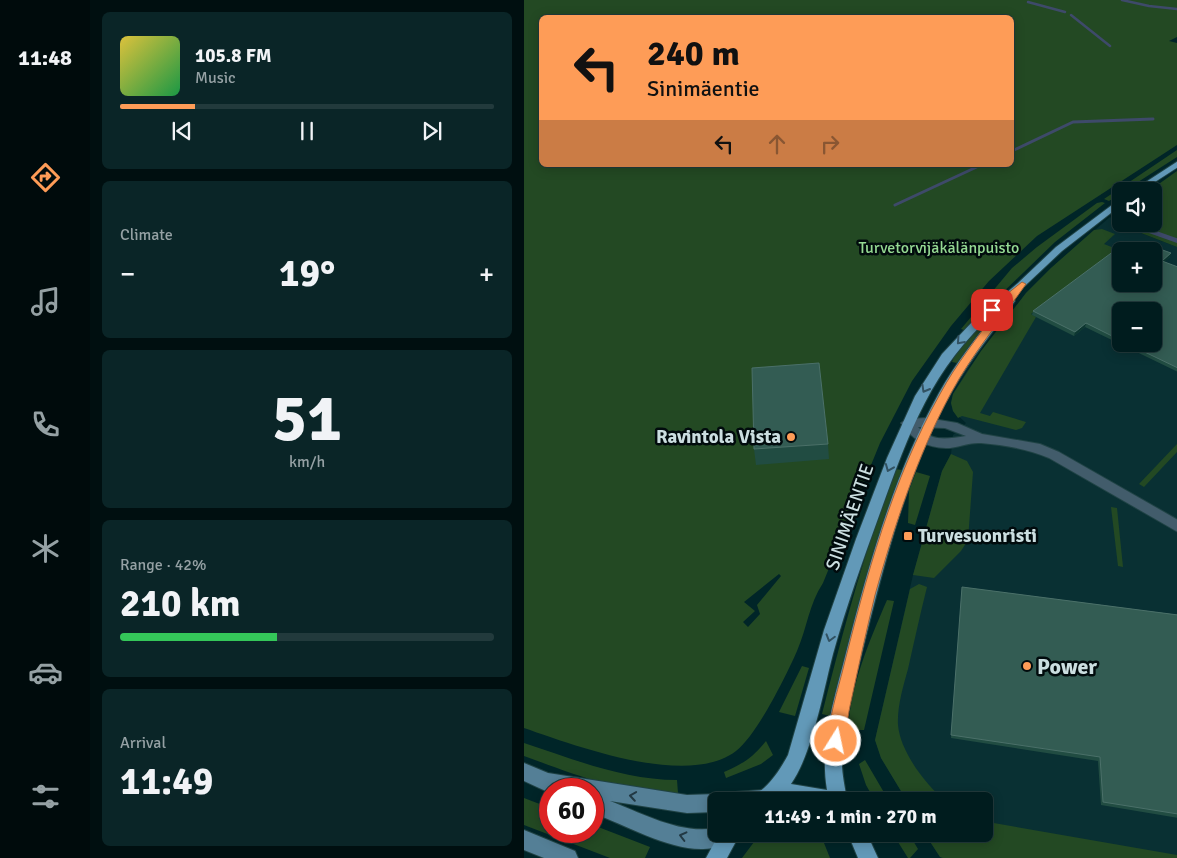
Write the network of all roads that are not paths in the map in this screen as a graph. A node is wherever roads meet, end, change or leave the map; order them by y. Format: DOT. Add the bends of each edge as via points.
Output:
graph roads {
  1 [pos="1177,163"];
  2 [pos="1149,182"];
  3 [pos="1112,208"];
  4 [pos="1022,284"];
  5 [pos="931,422"];
  6 [pos="907,423"];
  7 [pos="978,438"];
  8 [pos="922,439"];
  9 [pos="1177,527"];
  10 [pos="524,772"];
  11 [pos="539,778"];
  12 [pos="604,791"];
  13 [pos="770,792"];
  14 [pos="836,792"];
  15 [pos="708,803"];
  16 [pos="604,808"];
  17 [pos="708,838"];
  18 [pos="524,840"];
  19 [pos="725,842"];
  20 [pos="861,842"];
  21 [pos="568,858"];
  22 [pos="716,858"];
  23 [pos="868,858"];
  1 -- 2 [label="main road"];
  3 -- 4 [label="main road, SINIMÄENTIE" via="1059,249"];
  4 -- 5 [label="main road, SINIMÄENTIE" via="964,363"];
  4 -- 6 [label="main road, SINIMÄENTIE, one-way" via="977,323 946,357"];
  5 -- 6 [label="street"];
  5 -- 7 [label="street" via="963,428"];
  5 -- 8 [label="main road, SINIMÄENTIE"];
  6 -- 8 [label="street"];
  6 -- 13 [label="main road, SINIMÄENTIE, one-way" via="877,498 832,630 796,758 786,776"];
  7 -- 8 [label="street" via="946,444"];
  7 -- 9 [label="street" via="1035,447 1054,455"];
  8 -- 14 [label="main road, SINIMÄENTIE" via="883,543 841,708 833,771"];
  10 -- 11 [label="main road"];
  15 -- 12 [label="main road, one-way" via="687,804"];
  17 -- 16 [label="main road, one-way" via="673,833"];
  18 -- 21 [label="main road"];
  19 -- 22 [label="main road"];
  20 -- 23 [label="main road"];
}
